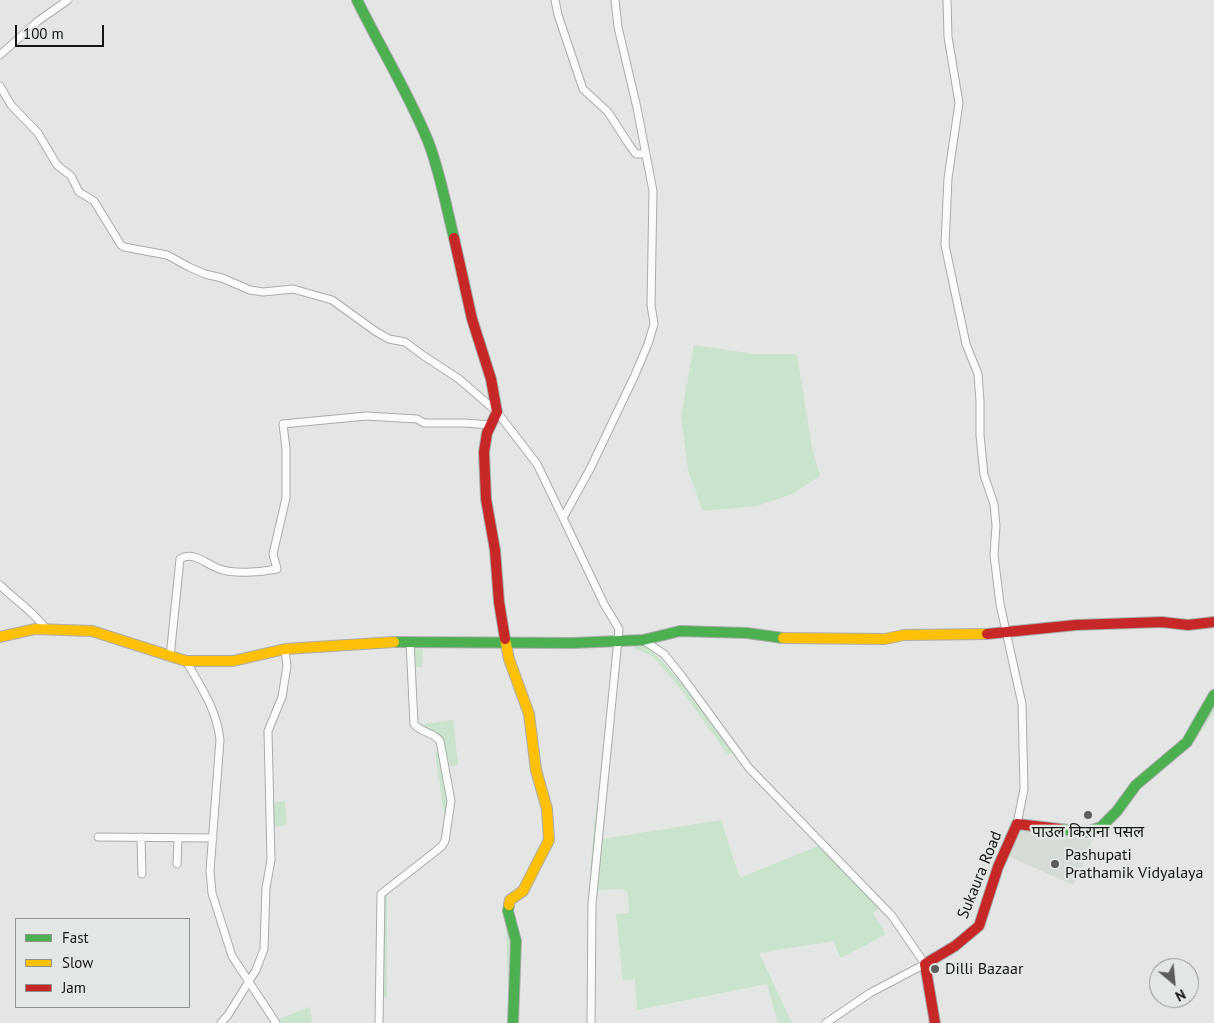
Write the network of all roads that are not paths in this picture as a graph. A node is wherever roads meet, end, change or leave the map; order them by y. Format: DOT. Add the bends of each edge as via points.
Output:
graph roads {
  1 [pos="68,0"];
  2 [pos="357,0"];
  3 [pos="555,0"];
  4 [pos="615,0"];
  5 [pos="947,0"];
  6 [pos="0,55"];
  7 [pos="0,86"];
  8 [pos="646,154"];
  9 [pos="497,412"];
  10 [pos="491,425"];
  11 [pos="563,518"];
  12 [pos="0,585"];
  13 [pos="1214,622"];
  14 [pos="46,628"];
  15 [pos="1006,632"];
  16 [pos="0,637"];
  17 [pos="643,640"];
  18 [pos="410,641"];
  19 [pos="505,641"];
  20 [pos="616,642"];
  21 [pos="285,648"];
  22 [pos="170,657"];
  23 [pos="186,661"];
  24 [pos="1214,695"];
  25 [pos="1017,824"];
  26 [pos="98,837"];
  27 [pos="141,838"];
  28 [pos="178,838"];
  29 [pos="213,838"];
  30 [pos="177,864"];
  31 [pos="142,874"];
  32 [pos="925,964"];
  33 [pos="248,982"];
  34 [pos="221,1023"];
  35 [pos="276,1023"];
  36 [pos="379,1023"];
  37 [pos="513,1023"];
  38 [pos="591,1023"];
  39 [pos="826,1023"];
  40 [pos="936,1023"];
  1 -- 6 [label="street" via="38,21"];
  2 -- 9 [label="street" via="428,142"];
  3 -- 8 [label="street" via="583,89 608,112 636,154"];
  4 -- 8 [label="street"];
  5 -- 15 [label="street" via="948,37 959,103 948,178 945,245 966,344 978,374 984,475 994,504 994,555"];
  7 -- 9 [label="street" via="11,105 38,133 57,165 71,176 79,192 94,201 124,248 167,255 189,267 250,290 293,290 332,300 375,331 389,339 405,342 459,378"];
  8 -- 11 [label="street" via="653,191 651,305 654,324 634,377"];
  9 -- 10 [label="street"];
  9 -- 11 [label="street" via="537,464"];
  10 -- 19 [label="street" via="484,452 486,499"];
  10 -- 22 [label="street" via="424,423 418,419 366,416 283,424 286,498 273,554 277,569 242,572 220,569 202,559 180,559"];
  11 -- 20 [label="street" via="619,629"];
  12 -- 14 [label="street"];
  13 -- 15 [label="street" via="1076,625"];
  14 -- 16 [label="street"];
  14 -- 22 [label="street" via="92,631"];
  15 -- 17 [label="street" via="794,639 747,633 680,631"];
  15 -- 25 [label="street" via="1022,704 1024,789"];
  17 -- 20 [label="street"];
  17 -- 32 [label="street" via="664,654 749,768 892,916"];
  18 -- 19 [label="street"];
  18 -- 21 [label="street"];
  18 -- 36 [label="street" via="414,724 440,741 451,801 445,841 381,894"];
  19 -- 20 [label="street"];
  19 -- 37 [label="street" via="529,714 536,770 547,809 549,840 523,891 510,900 508,911 516,941"];
  20 -- 38 [label="street" via="592,904"];
  21 -- 23 [label="street" via="233,661"];
  21 -- 33 [label="street" via="287,666 282,697 268,731 271,860 266,888 264,949"];
  22 -- 23 [label="street"];
  23 -- 29 [label="street" via="209,699 218,723 220,740"];
  24 -- 25 [label="street, Sukaura Road" via="1187,742 1136,785 1102,827 1087,832"];
  25 -- 32 [label="street, Sukaura Road" via="998,867 979,926 955,946"];
  26 -- 27 [label="street"];
  27 -- 28 [label="street"];
  27 -- 31 [label="street"];
  28 -- 29 [label="street"];
  28 -- 30 [label="street"];
  29 -- 33 [label="street" via="212,893 232,956"];
  32 -- 39 [label="street" via="870,992"];
  32 -- 40 [label="street"];
  33 -- 34 [label="street"];
  33 -- 35 [label="street"];
}
